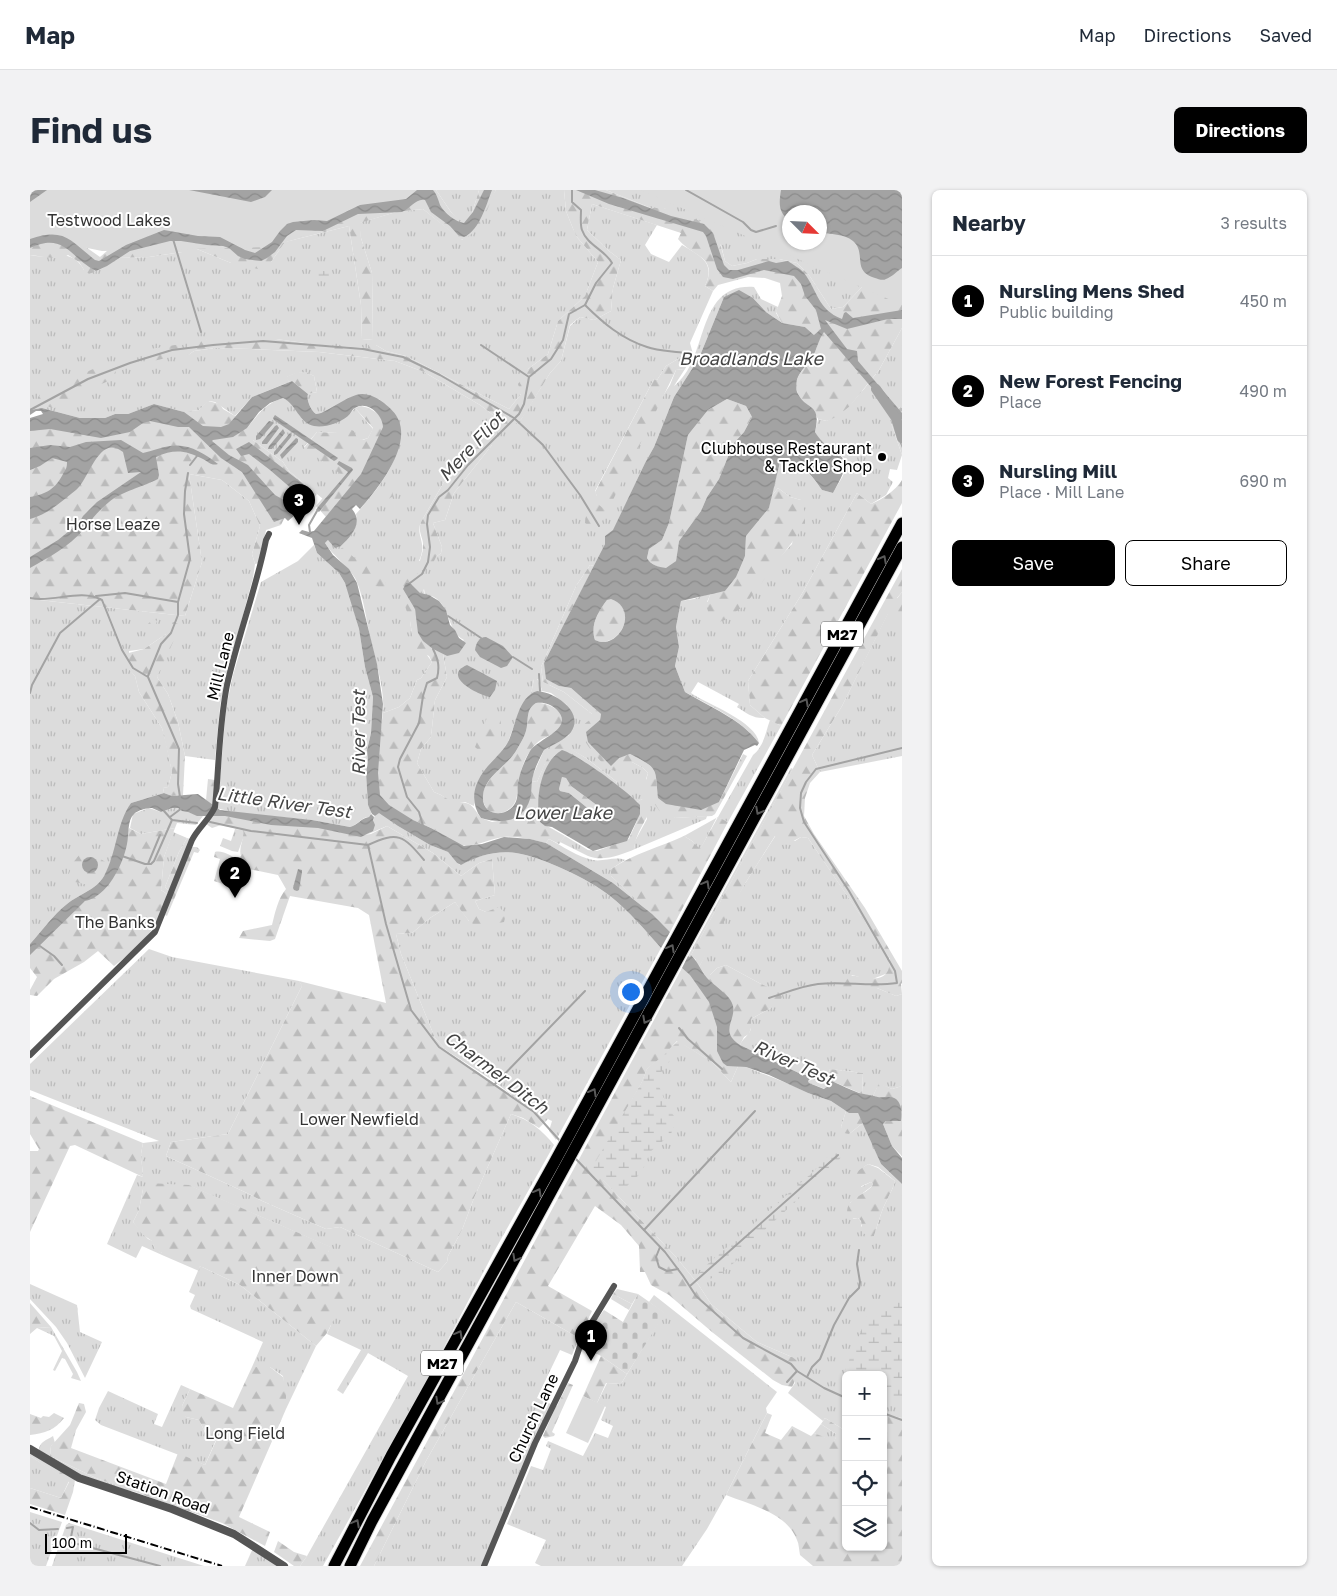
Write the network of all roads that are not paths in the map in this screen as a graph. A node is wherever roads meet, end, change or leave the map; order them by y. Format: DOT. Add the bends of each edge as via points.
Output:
graph roads {
  1 [pos="902,523"];
  2 [pos="270,534"];
  3 [pos="902,547"];
  4 [pos="787,748"];
  5 [pos="777,765"];
  6 [pos="30,1055"];
  7 [pos="614,1286"];
  8 [pos="30,1449"];
  9 [pos="284,1566"];
  10 [pos="334,1566"];
  11 [pos="350,1566"];
  12 [pos="484,1566"];
  4 -- 1 [label="highway, M27, one-way"];
  2 -- 6 [label="street, Mill Lane" via="227,686 215,807 211,816 192,840 155,932"];
  3 -- 4 [label="highway, M27"];
  4 -- 5 [label="highway, M27"];
  10 -- 5 [label="highway, M27, one-way" via="682,927"];
  5 -- 11 [label="highway, M27, one-way" via="690,938"];
  7 -- 12 [label="street, Church Lane" via="583,1337"];
  8 -- 9 [label="street, Station Road" via="79,1478 234,1534"];
}
